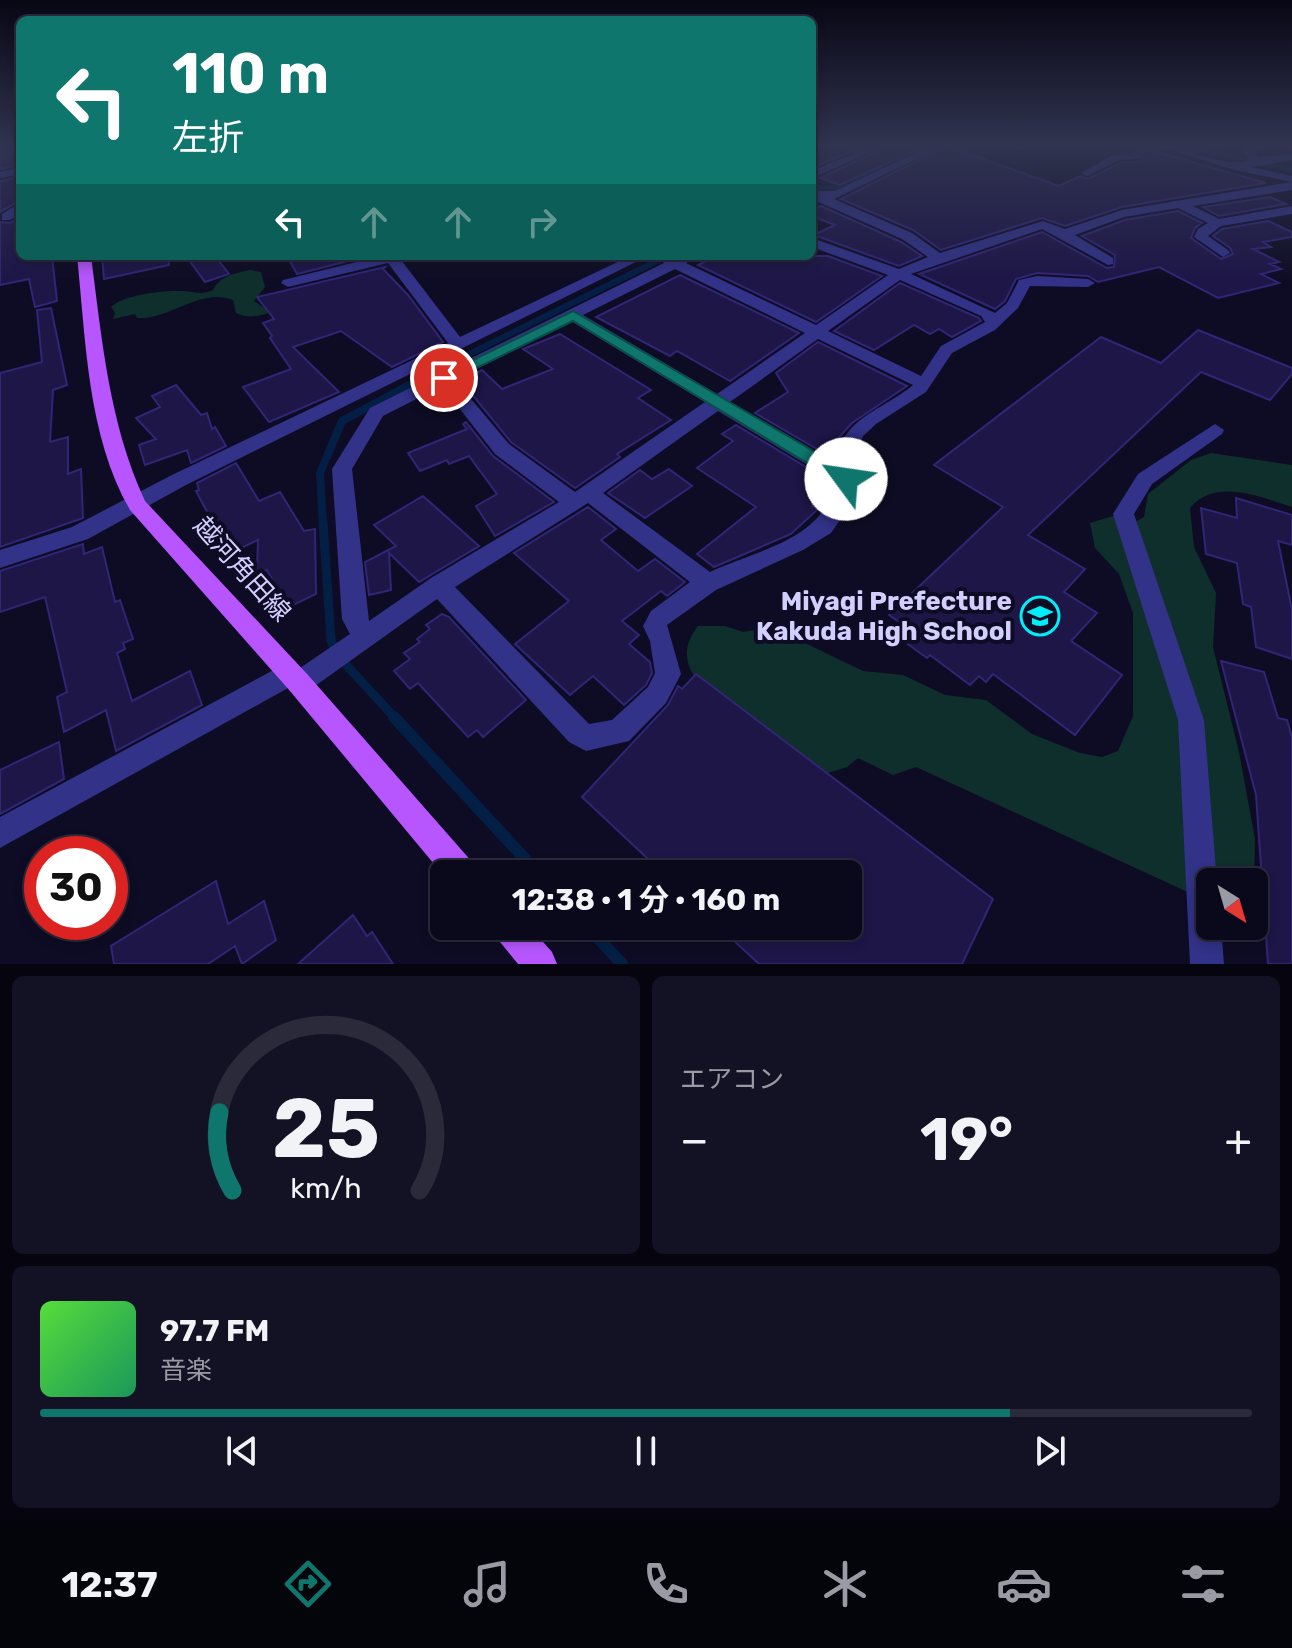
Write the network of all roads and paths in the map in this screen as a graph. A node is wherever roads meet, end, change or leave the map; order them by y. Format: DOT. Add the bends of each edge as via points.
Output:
graph roads {
  1 [pos="845,191"];
  2 [pos="1258,191"];
  3 [pos="816,196"];
  4 [pos="816,197"];
  5 [pos="1177,203"];
  6 [pos="16,210"];
  7 [pos="1292,210"];
  8 [pos="6,217"];
  9 [pos="1217,223"];
  10 [pos="1065,234"];
  11 [pos="816,243"];
  12 [pos="1223,253"];
  13 [pos="938,258"];
  14 [pos="84,260"];
  15 [pos="378,260"];
  16 [pos="393,260"];
  17 [pos="633,260"];
  18 [pos="671,260"];
  19 [pos="679,260"];
  20 [pos="1108,261"];
  21 [pos="899,274"];
  22 [pos="288,283"];
  23 [pos="1088,283"];
  24 [pos="573,316"];
  25 [pos="994,322"];
  26 [pos="818,333"];
  27 [pos="458,345"];
  28 [pos="422,362"];
  29 [pos="444,378"];
  30 [pos="924,384"];
  31 [pos="717,402"];
  32 [pos="1215,430"];
  33 [pos="846,479"];
  34 [pos="581,498"];
  35 [pos="137,505"];
  36 [pos="0,559"];
  37 [pos="708,583"];
  38 [pos="439,585"];
  39 [pos="365,636"];
  40 [pos="294,679"];
  41 [pos="0,833"];
  42 [pos="450,860"];
  43 [pos="519,940"];
  44 [pos="540,964"];
  45 [pos="1207,964"];
  1 -- 3 [label="street"];
  2 -- 5 [label="street"];
  4 -- 13 [label="street" via="907,236"];
  5 -- 9 [label="street"];
  5 -- 10 [label="street" via="1122,214"];
  6 -- 8 [label="street"];
  7 -- 9 [label="street"];
  9 -- 12 [label="street" via="1201,237"];
  10 -- 13 [label="street" via="1043,225"];
  10 -- 20 [label="street"];
  11 -- 21 [label="street"];
  13 -- 21 [label="street"];
  14 -- 35 [label="main road, 越河角田線" via="104,419"];
  15 -- 22 [label="street"];
  16 -- 27 [label="street"];
  17 -- 27 [label="street"];
  18 -- 24 [label="street"];
  19 -- 26 [label="street"];
  21 -- 25 [label="street" via="986,313"];
  21 -- 26 [label="street"];
  23 -- 25 [label="street" via="1024,283 1013,305"];
  24 -- 29 [label="street"];
  24 -- 31 [label="street"];
  25 -- 30 [label="street" via="938,357"];
  26 -- 30 [label="street"];
  26 -- 31 [label="street"];
  27 -- 28 [label="street"];
  28 -- 29 [label="street"];
  28 -- 35 [label="street"];
  29 -- 34 [label="street" via="502,449"];
  29 -- 39 [label="street" via="376,412 342,469 354,619"];
  30 -- 33 [label="street" via="856,432 849,444"];
  31 -- 33 [label="street"];
  31 -- 34 [label="street"];
  32 -- 45 [label="street" via="1145,479 1123,514 1191,720"];
  33 -- 37 [label="street" via="840,509 826,524 786,550"];
  34 -- 37 [label="street"];
  34 -- 38 [label="street"];
  35 -- 36 [label="street" via="80,533"];
  35 -- 40 [label="main road, 越河角田線"];
  37 -- 38 [label="street" via="656,622 668,674 657,695 619,732 586,738"];
  38 -- 39 [label="street"];
  39 -- 40 [label="street"];
  40 -- 41 [label="street"];
  40 -- 42 [label="main road, 越河角田線"];
  43 -- 44 [label="main road"];
}
